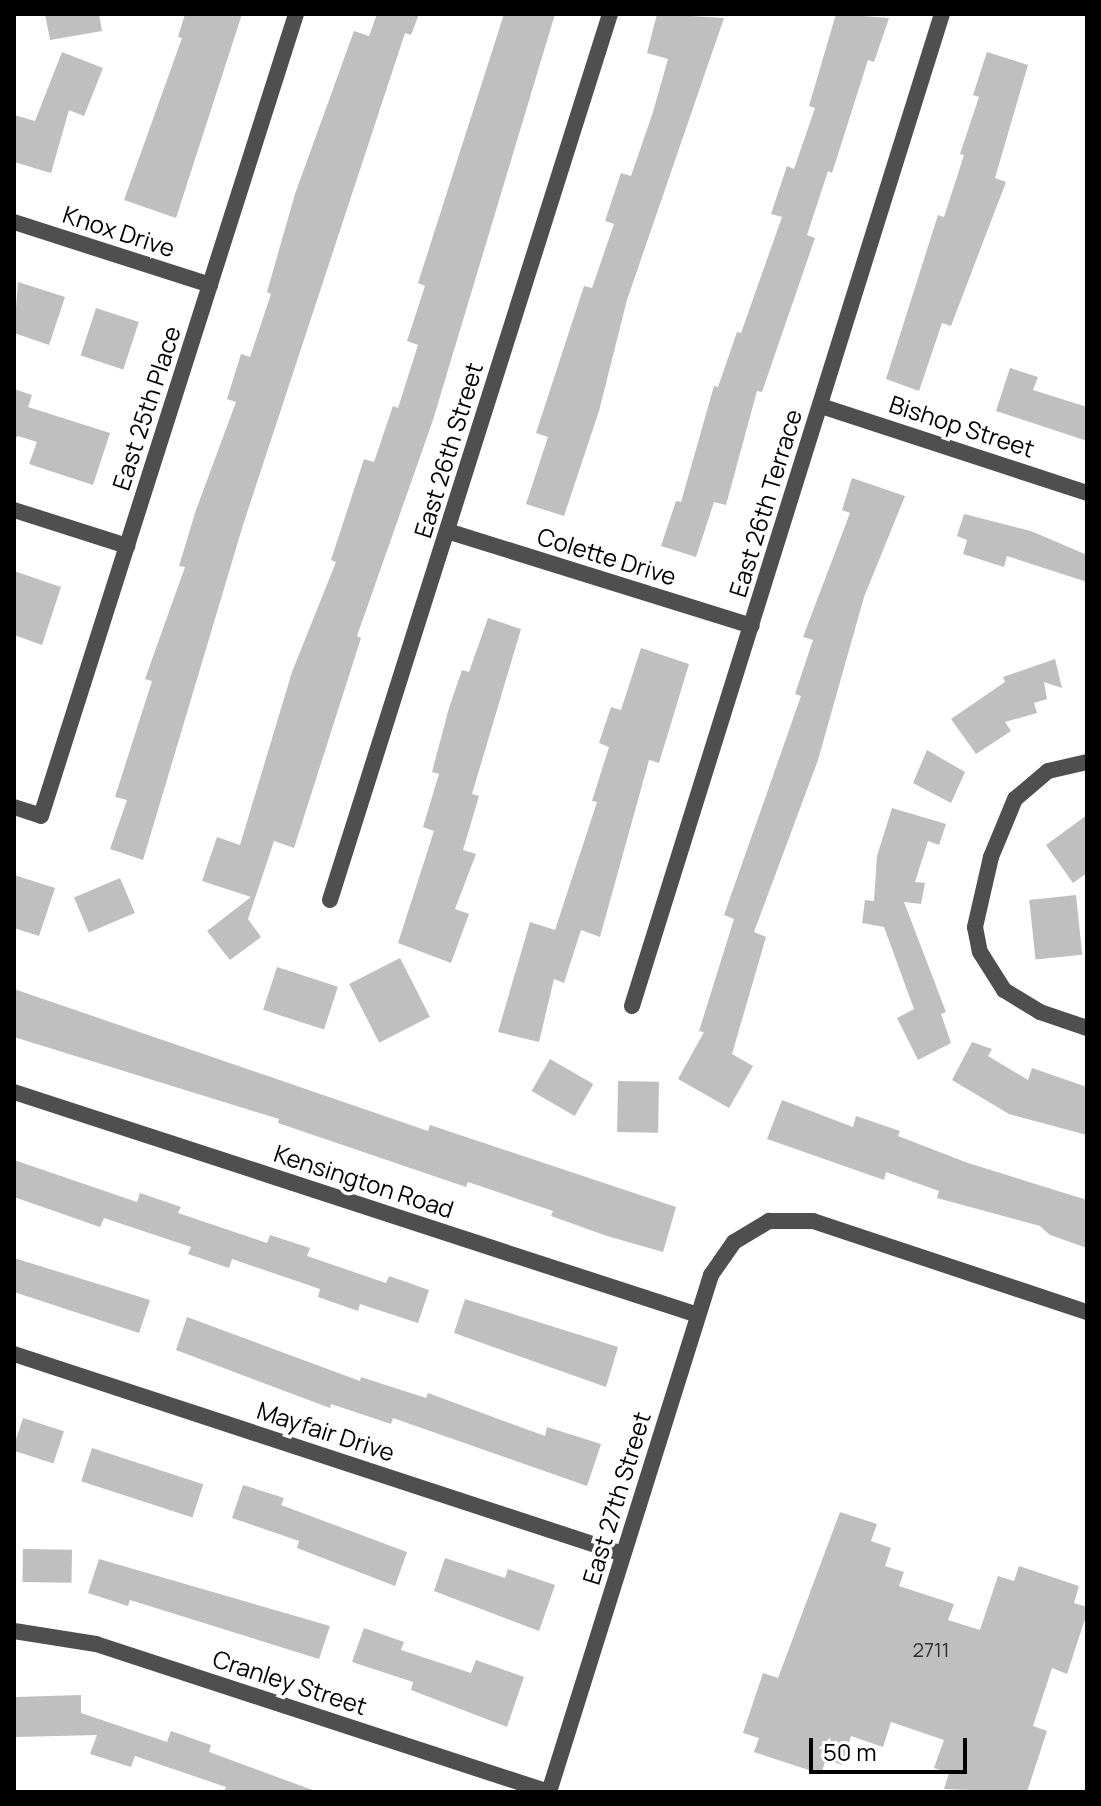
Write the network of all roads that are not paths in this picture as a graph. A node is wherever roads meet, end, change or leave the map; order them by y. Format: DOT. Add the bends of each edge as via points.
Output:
graph roads {
  1 [pos="296,14"];
  2 [pos="610,14"];
  3 [pos="942,14"];
  4 [pos="14,222"];
  5 [pos="210,285"];
  6 [pos="821,406"];
  7 [pos="1087,493"];
  8 [pos="14,510"];
  9 [pos="447,531"];
  10 [pos="127,546"];
  11 [pos="752,626"];
  12 [pos="1087,762"];
  13 [pos="14,807"];
  14 [pos="330,900"];
  15 [pos="632,1006"];
  16 [pos="1087,1028"];
  17 [pos="14,1092"];
  18 [pos="1087,1312"];
  19 [pos="698,1315"];
  20 [pos="14,1354"];
  21 [pos="623,1554"];
  22 [pos="14,1631"];
  23 [pos="549,1792"];
  1 -- 5 [label="street, East 25th Place"];
  2 -- 9 [label="street, East 26th Street"];
  3 -- 6 [label="street, East 26th Terrace"];
  4 -- 5 [label="street, Knox Drive"];
  5 -- 10 [label="street, East 25th Place"];
  6 -- 7 [label="street, Bishop Street"];
  6 -- 11 [label="street, East 26th Terrace"];
  8 -- 10 [label="street"];
  9 -- 11 [label="street, Colette Drive"];
  9 -- 14 [label="street, East 26th Street"];
  10 -- 13 [label="street, East 25th Place" via="41,816"];
  11 -- 15 [label="street, East 26th Terrace"];
  12 -- 16 [label="street" via="1048,771 1030,783 1004,816 975,927 990,973 1022,1004"];
  17 -- 19 [label="street, Kensington Road"];
  18 -- 19 [label="street, East 27th Street" via="813,1221 778,1219 749,1231 721,1258"];
  19 -- 21 [label="street, East 27th Street"];
  20 -- 21 [label="street, Mayfair Drive"];
  21 -- 23 [label="street, East 27th Street"];
  22 -- 23 [label="street, Cranley Street" via="96,1644"];
}
